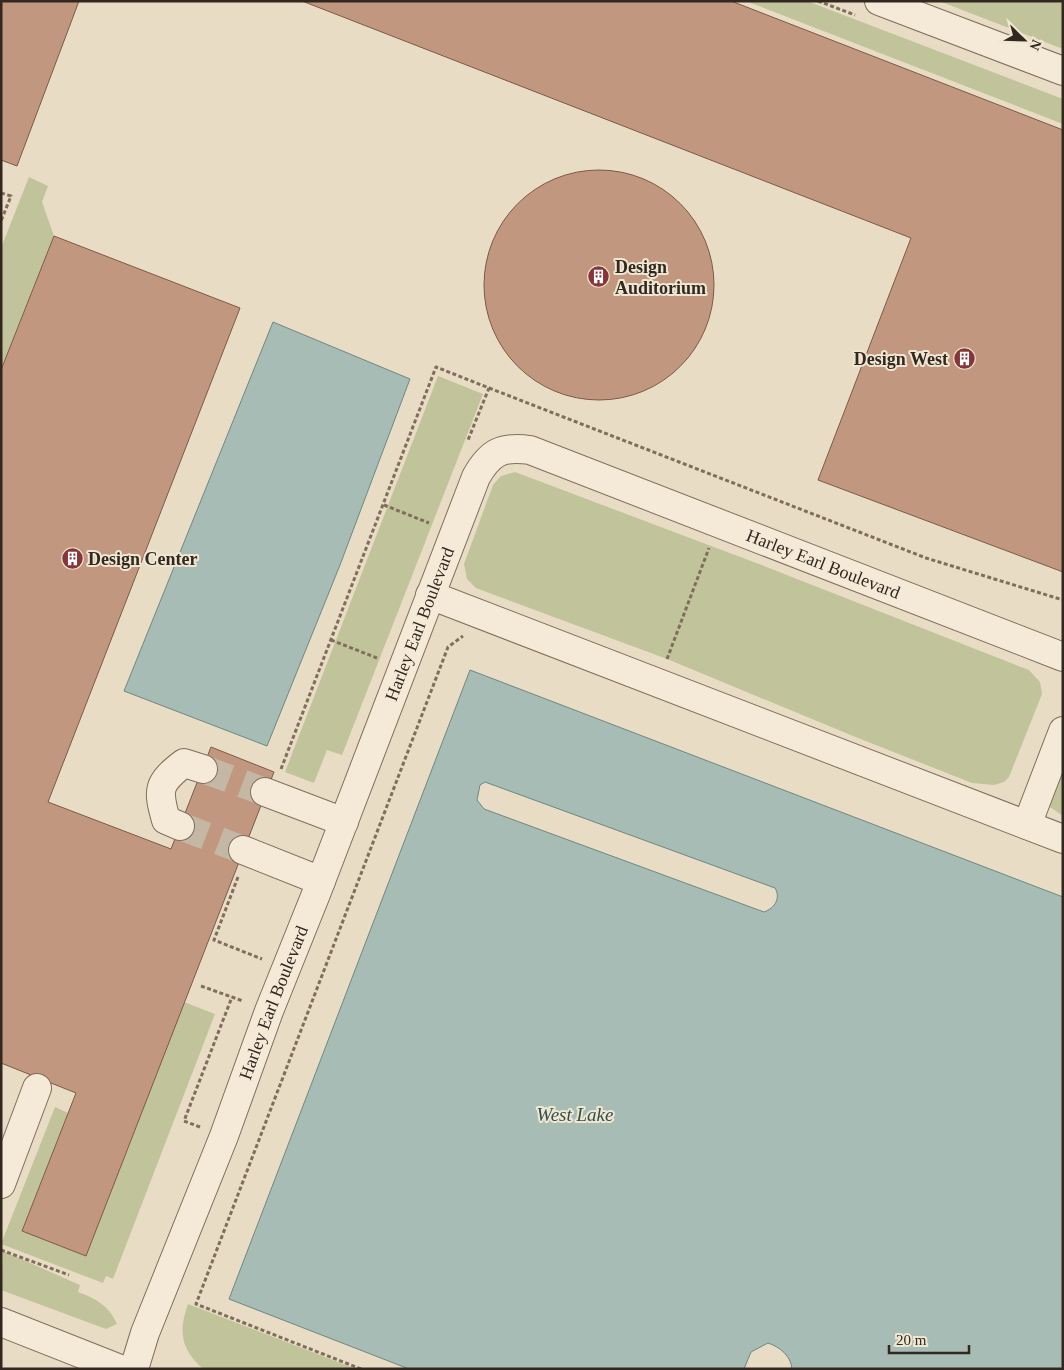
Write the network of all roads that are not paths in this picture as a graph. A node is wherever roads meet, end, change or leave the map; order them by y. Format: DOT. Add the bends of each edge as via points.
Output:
graph roads {
  1 [pos="879,1"];
  2 [pos="1063,71"];
  3 [pos="430,595"];
  4 [pos="1063,657"];
  5 [pos="1063,731"];
  6 [pos="202,769"];
  7 [pos="268,794"];
  8 [pos="344,822"];
  9 [pos="1027,825"];
  10 [pos="180,826"];
  11 [pos="1063,840"];
  12 [pos="246,851"];
  13 [pos="321,881"];
  14 [pos="37,1088"];
  15 [pos="1,1184"];
  16 [pos="1,1322"];
  17 [pos="120,1369"];
  18 [pos="134,1369"];
  1 -- 2 [label="lane"];
  3 -- 4 [label="lane, Harley Earl Boulevard" via="476,477 496,452 513,447 530,450 728,525"];
  3 -- 8 [label="lane, Harley Earl Boulevard"];
  3 -- 9 [label="lane"];
  5 -- 9 [label="lane"];
  6 -- 10 [label="lane" via="184,763 161,785 166,820"];
  7 -- 8 [label="lane"];
  8 -- 13 [label="lane, Harley Earl Boulevard"];
  9 -- 11 [label="lane"];
  12 -- 13 [label="lane"];
  13 -- 18 [label="lane, Harley Earl Boulevard"];
  14 -- 15 [label="lane"];
  16 -- 17 [label="lane"];
}
